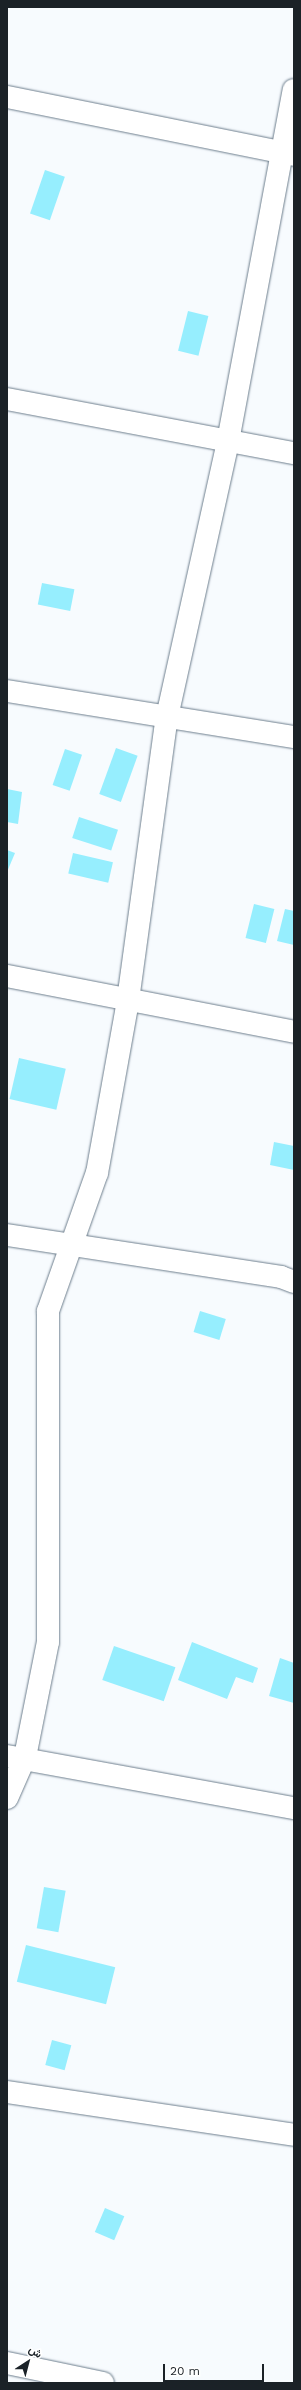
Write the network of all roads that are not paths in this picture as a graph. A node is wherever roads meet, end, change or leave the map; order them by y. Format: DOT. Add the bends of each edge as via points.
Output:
graph roads {
  1 [pos="294,90"];
  2 [pos="7,98"];
  3 [pos="288,154"];
  4 [pos="7,398"];
  5 [pos="228,441"];
  6 [pos="294,453"];
  7 [pos="7,691"];
  8 [pos="168,717"];
  9 [pos="294,737"];
  10 [pos="7,976"];
  11 [pos="128,1000"];
  12 [pos="294,1032"];
  13 [pos="7,1235"];
  14 [pos="72,1244"];
  15 [pos="294,1282"];
  16 [pos="16,1757"];
  17 [pos="7,1798"];
  18 [pos="294,1808"];
  19 [pos="7,2092"];
  20 [pos="294,2135"];
  21 [pos="7,2363"];
  22 [pos="103,2383"];
  1 -- 3 [label="street"];
  2 -- 3 [label="street"];
  3 -- 5 [label="street"];
  4 -- 5 [label="street"];
  5 -- 6 [label="street"];
  5 -- 8 [label="street"];
  7 -- 8 [label="street"];
  8 -- 9 [label="street"];
  8 -- 11 [label="street"];
  10 -- 11 [label="street"];
  11 -- 12 [label="street"];
  11 -- 14 [label="street" via="97,1173"];
  13 -- 14 [label="street"];
  14 -- 15 [label="street" via="281,1277"];
  14 -- 16 [label="street" via="48,1311 48,1642"];
  16 -- 17 [label="street"];
  16 -- 18 [label="street"];
  19 -- 20 [label="street"];
  21 -- 22 [label="street"];
}
